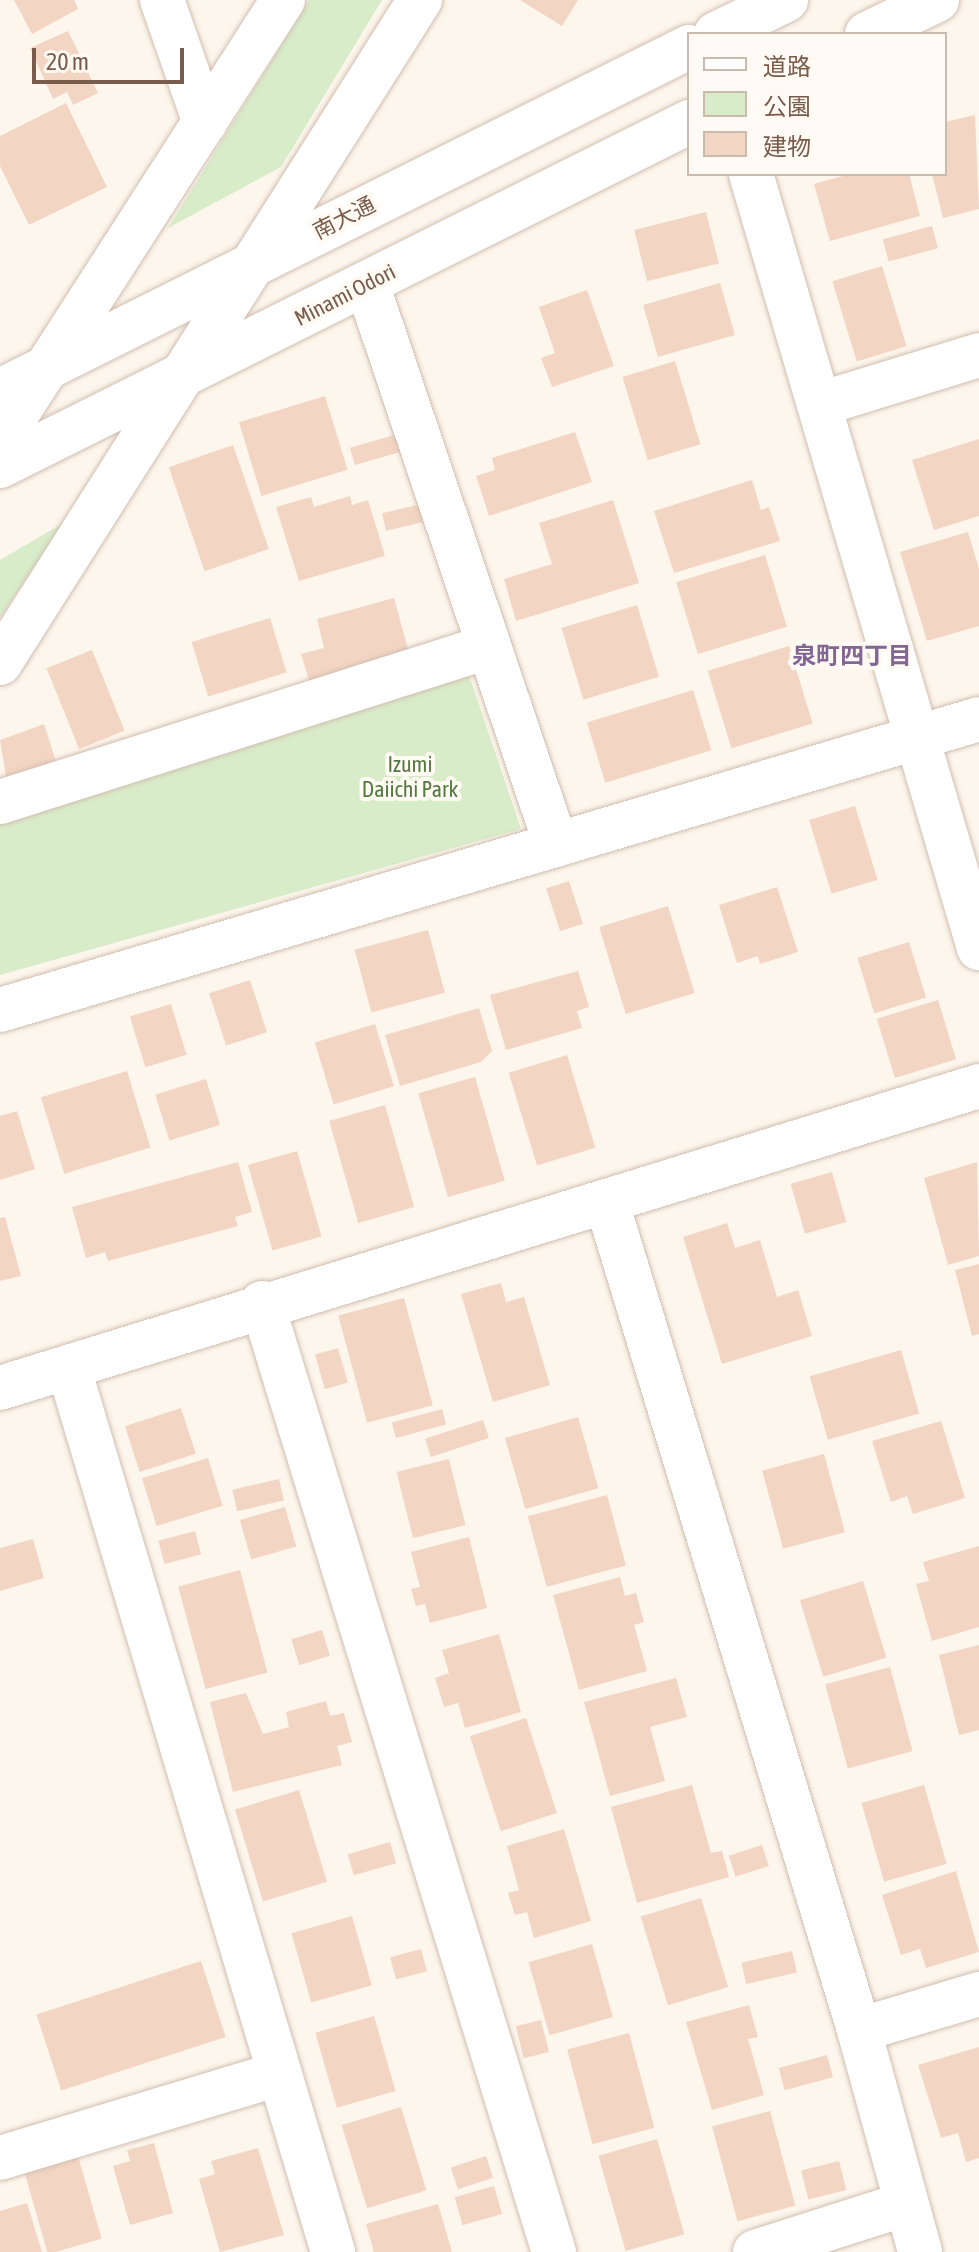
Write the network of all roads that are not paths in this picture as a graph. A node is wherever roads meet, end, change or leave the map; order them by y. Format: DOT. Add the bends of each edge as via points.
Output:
graph roads {
  1 [pos="162,0"];
  2 [pos="283,0"];
  3 [pos="420,0"];
  4 [pos="786,0"];
  5 [pos="937,0"];
  6 [pos="720,32"];
  7 [pos="871,32"];
  8 [pos="687,48"];
  9 [pos="205,123"];
  10 [pos="687,123"];
  11 [pos="752,176"];
  12 [pos="253,265"];
  13 [pos="367,284"];
  14 [pos="979,355"];
  15 [pos="45,370"];
  16 [pos="182,377"];
  17 [pos="0,391"];
  18 [pos="820,404"];
  19 [pos="0,440"];
  20 [pos="0,466"];
  21 [pos="487,647"];
  22 [pos="0,663"];
  23 [pos="979,719"];
  24 [pos="916,739"];
  25 [pos="0,802"];
  26 [pos="556,845"];
  27 [pos="979,948"];
  28 [pos="0,1010"];
  29 [pos="979,1086"];
  30 [pos="607,1203"];
  31 [pos="262,1303"];
  32 [pos="69,1369"];
  33 [pos="0,1388"];
  34 [pos="979,1994"];
  35 [pos="859,2030"];
  36 [pos="278,2074"];
  37 [pos="0,2158"];
  38 [pos="905,2204"];
  39 [pos="333,2252"];
  40 [pos="554,2252"];
  41 [pos="755,2252"];
  42 [pos="920,2252"];
  1 -- 9 [label="street"];
  2 -- 9 [label="street"];
  3 -- 12 [label="street"];
  4 -- 6 [label="street"];
  5 -- 7 [label="street"];
  8 -- 12 [label="street, 南大通"];
  9 -- 15 [label="street"];
  10 -- 13 [label="street, Minami Odori"];
  11 -- 18 [label="street"];
  12 -- 15 [label="street, 南大通"];
  12 -- 16 [label="street"];
  13 -- 16 [label="street, Minami Odori"];
  13 -- 21 [label="street"];
  14 -- 18 [label="street"];
  15 -- 17 [label="street, 南大通"];
  15 -- 19 [label="street"];
  16 -- 20 [label="street, Minami Odori"];
  16 -- 22 [label="street"];
  18 -- 24 [label="street"];
  21 -- 25 [label="street"];
  21 -- 26 [label="street"];
  23 -- 24 [label="street"];
  24 -- 26 [label="street"];
  24 -- 27 [label="street"];
  26 -- 28 [label="street"];
  29 -- 30 [label="street"];
  30 -- 31 [label="street"];
  30 -- 35 [label="street"];
  31 -- 32 [label="street"];
  31 -- 40 [label="street"];
  32 -- 33 [label="street"];
  32 -- 36 [label="street"];
  34 -- 35 [label="street"];
  35 -- 38 [label="street"];
  36 -- 37 [label="street"];
  36 -- 39 [label="street"];
  38 -- 41 [label="street"];
  38 -- 42 [label="street"];
}
